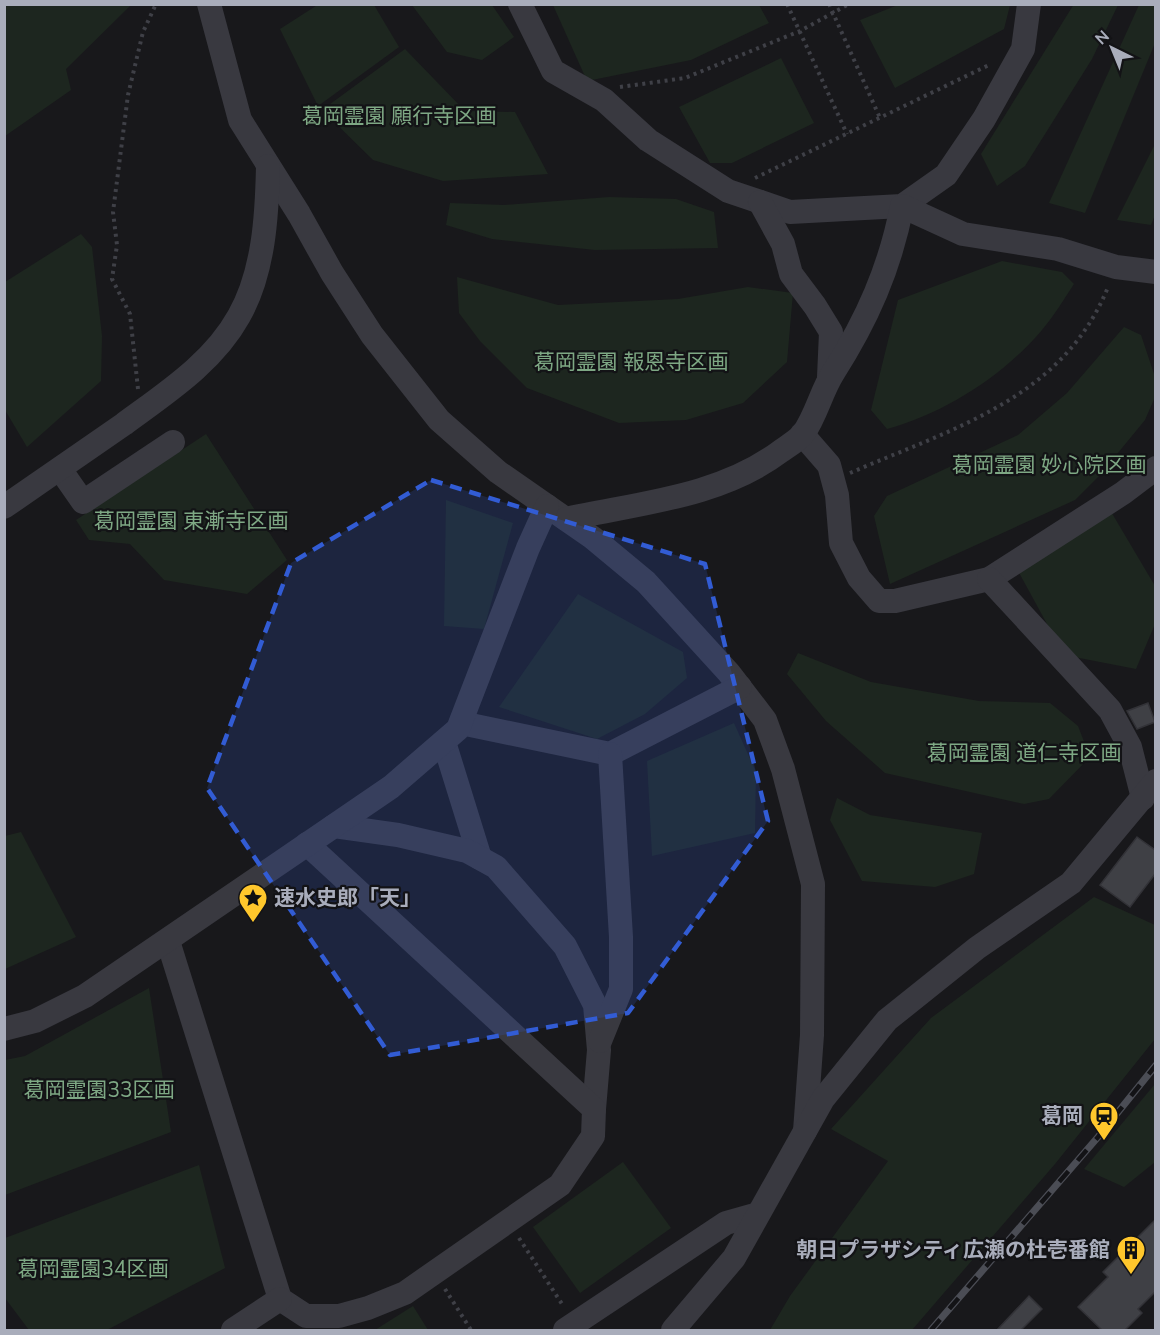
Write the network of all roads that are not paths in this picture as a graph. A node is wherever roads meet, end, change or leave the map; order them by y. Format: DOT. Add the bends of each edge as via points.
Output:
graph roads {
  1 [pos="209,4"];
  2 [pos="520,4"];
  3 [pos="1029,4"];
  4 [pos="268,166"];
  5 [pos="760,202"];
  6 [pos="902,206"];
  7 [pos="1155,272"];
  8 [pos="829,380"];
  9 [pos="802,434"];
  10 [pos="173,442"];
  11 [pos="1155,468"];
  12 [pos="60,469"];
  13 [pos="4,507"];
  14 [pos="557,513"];
  15 [pos="989,579"];
  16 [pos="740,687"];
  17 [pos="461,723"];
  18 [pos="444,742"];
  19 [pos="610,754"];
  20 [pos="1149,790"];
  21 [pos="334,826"];
  22 [pos="307,844"];
  23 [pos="480,858"];
  24 [pos="168,940"];
  25 [pos="4,1029"];
  26 [pos="599,1044"];
  27 [pos="594,1110"];
  28 [pos="805,1131"];
  29 [pos="758,1214"];
  30 [pos="280,1299"];
  31 [pos="570,1327"];
  32 [pos="234,1330"];
  33 [pos="673,1330"];
  1 -- 4 [label="street" via="240,120"];
  2 -- 5 [label="street" via="553,71 604,100 648,140 728,191"];
  3 -- 6 [label="street" via="1023,49 984,119 946,175"];
  4 -- 12 [label="street" via="263,239 252,285 241,315 224,341 196,369"];
  4 -- 14 [label="street" via="372,335 438,420 498,472"];
  5 -- 6 [label="street" via="790,212"];
  5 -- 8 [label="street" via="783,244 791,274 831,332"];
  6 -- 7 [label="street" via="963,234 1058,249 1116,267"];
  6 -- 8 [label="street" via="884,278 860,330"];
  8 -- 9 [label="street"];
  9 -- 14 [label="street" via="754,469 714,486 671,499"];
  9 -- 15 [label="street" via="830,465 841,543 859,578 879,602"];
  10 -- 12 [label="street" via="83,502"];
  11 -- 15 [label="street"];
  12 -- 13 [label="street"];
  14 -- 16 [label="street" via="646,582"];
  14 -- 17 [label="street" via="528,548"];
  15 -- 20 [label="street" via="1110,710"];
  16 -- 19 [label="street"];
  16 -- 28 [label="street" via="765,720 783,769 813,884 812,1035"];
  17 -- 18 [label="street"];
  17 -- 19 [label="street"];
  18 -- 21 [label="street" via="391,787"];
  18 -- 23 [label="street"];
  19 -- 26 [label="street" via="621,989"];
  20 -- 28 [label="street" via="1071,883 977,948 887,1020 823,1099"];
  21 -- 22 [label="street"];
  21 -- 23 [label="street" via="409,838 467,851"];
  22 -- 24 [label="street"];
  22 -- 27 [label="street"];
  23 -- 26 [label="street" via="496,867 565,946 595,1005"];
  24 -- 25 [label="street" via="85,996 35,1021"];
  24 -- 30 [label="street"];
  26 -- 27 [label="street"];
  27 -- 30 [label="street" via="593,1136 560,1185 405,1293 339,1316 306,1316"];
  28 -- 29 [label="street"];
  29 -- 31 [label="street" via="726,1223"];
  29 -- 33 [label="street" via="734,1258"];
  30 -- 32 [label="street"];
}
